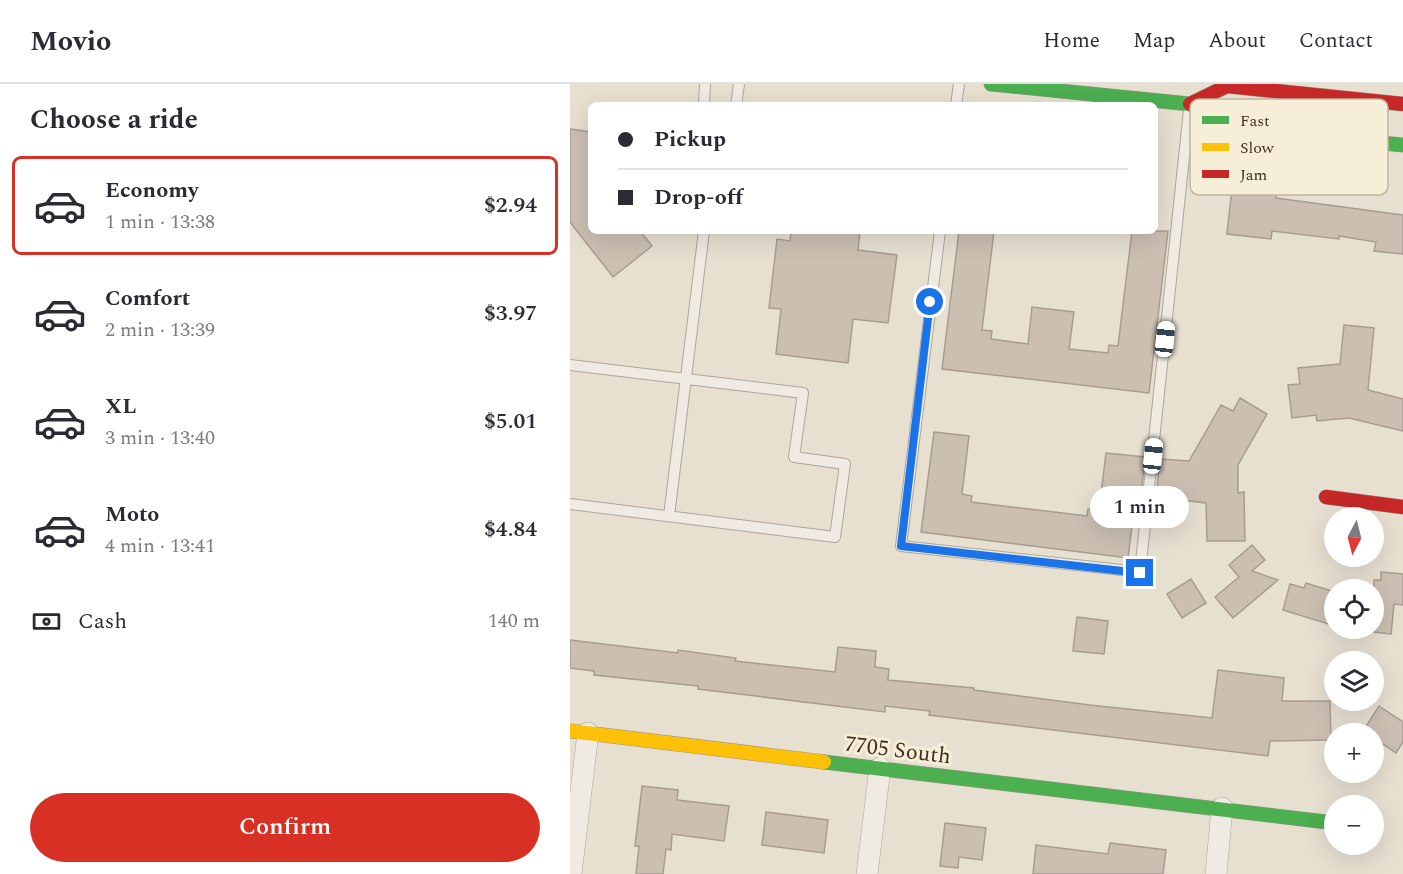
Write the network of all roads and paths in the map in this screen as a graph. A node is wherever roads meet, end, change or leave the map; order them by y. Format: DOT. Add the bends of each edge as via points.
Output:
graph roads {
  1 [pos="705,84"];
  2 [pos="739,84"];
  3 [pos="959,84"];
  4 [pos="991,84"];
  5 [pos="1200,99"];
  6 [pos="1354,99"];
  7 [pos="704,102"];
  8 [pos="736,102"];
  9 [pos="956,102"];
  10 [pos="1388,102"];
  11 [pos="1190,104"];
  12 [pos="1403,104"];
  13 [pos="1388,144"];
  14 [pos="1403,145"];
  15 [pos="704,234"];
  16 [pos="940,234"];
  17 [pos="570,365"];
  18 [pos="686,378"];
  19 [pos="1326,498"];
  20 [pos="570,504"];
  21 [pos="1403,507"];
  22 [pos="669,516"];
  23 [pos="579,732"];
  24 [pos="880,768"];
  25 [pos="1222,808"];
  26 [pos="1324,822"];
  27 [pos="572,874"];
  28 [pos="867,874"];
  29 [pos="1216,874"];
  1 -- 7 [label="lane"];
  2 -- 8 [label="lane"];
  3 -- 9 [label="lane"];
  4 -- 11 [label="street"];
  5 -- 6 [label="street" via="1227,86"];
  10 -- 12 [label="street"];
  11 -- 16 [label="lane" via="1140,573 901,546"];
  13 -- 14 [label="street"];
  15 -- 18 [label="lane"];
  17 -- 18 [label="lane"];
  18 -- 22 [label="lane"];
  18 -- 22 [label="lane" via="802,393 794,457 845,464 835,537"];
  19 -- 21 [label="street"];
  20 -- 22 [label="lane"];
  23 -- 24 [label="street, 7705 South"];
  23 -- 27 [label="street"];
  24 -- 25 [label="street, 7705 South"];
  24 -- 28 [label="street"];
  25 -- 26 [label="street, 7705 South"];
  25 -- 29 [label="street"];
}
